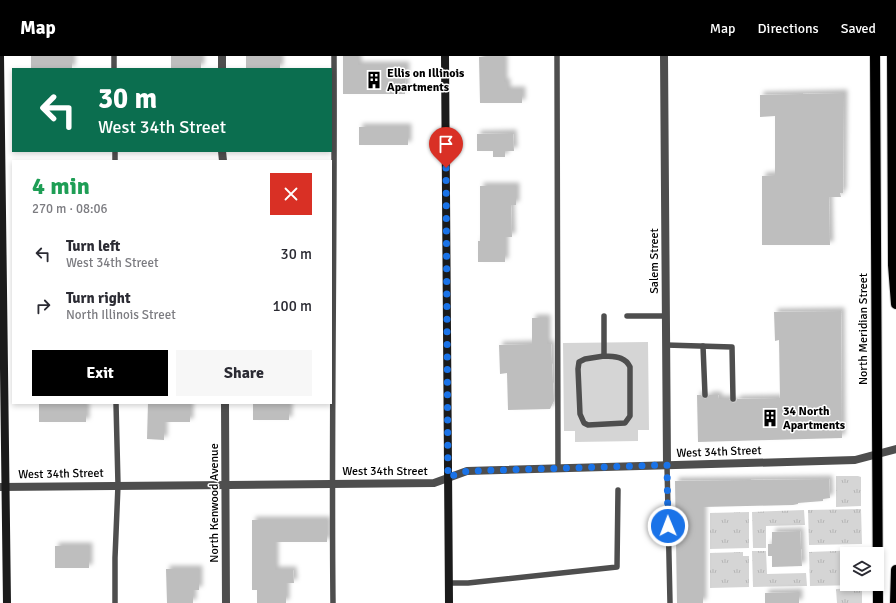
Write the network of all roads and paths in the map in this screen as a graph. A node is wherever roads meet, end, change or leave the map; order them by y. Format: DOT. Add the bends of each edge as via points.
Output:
graph roads {
  1 [pos="0,56"];
  2 [pos="114,56"];
  3 [pos="222,56"];
  4 [pos="334,56"];
  5 [pos="445,56"];
  6 [pos="557,56"];
  7 [pos="664,56"];
  8 [pos="875,56"];
  9 [pos="892,56"];
  10 [pos="114,68"];
  11 [pos="222,68"];
  12 [pos="894,168"];
  13 [pos="896,304"];
  14 [pos="604,316"];
  15 [pos="628,316"];
  16 [pos="666,316"];
  17 [pos="666,345"];
  18 [pos="703,346"];
  19 [pos="604,356"];
  20 [pos="705,395"];
  21 [pos="733,399"];
  22 [pos="116,404"];
  23 [pos="225,404"];
  24 [pos="896,449"];
  25 [pos="876,454"];
  26 [pos="667,465"];
  27 [pos="558,468"];
  28 [pos="448,477"];
  29 [pos="332,483"];
  30 [pos="226,484"];
  31 [pos="118,485"];
  32 [pos="3,487"];
  33 [pos="618,490"];
  34 [pos="896,570"];
  35 [pos="449,583"];
  36 [pos="896,588"];
  37 [pos="7,603"];
  38 [pos="115,603"];
  39 [pos="226,603"];
  40 [pos="333,603"];
  41 [pos="449,603"];
  42 [pos="670,603"];
  43 [pos="878,603"];
  44 [pos="895,603"];
  1 -- 32 [label="main road"];
  2 -- 10 [label="lane"];
  3 -- 11 [label="street"];
  4 -- 29 [label="lane"];
  5 -- 28 [label="main road"];
  6 -- 27 [label="lane"];
  7 -- 16 [label="street, Salem Street"];
  8 -- 25 [label="main road, North Meridian Street"];
  9 -- 12 [label="main road"];
  12 -- 13 [label="main road" via="893,265"];
  14 -- 19 [label="lane"];
  15 -- 16 [label="lane"];
  16 -- 17 [label="street, Salem Street"];
  17 -- 18 [label="lane"];
  17 -- 26 [label="street, Salem Street"];
  18 -- 20 [label="lane"];
  18 -- 21 [label="lane" via="732,347"];
  19 -- 19 [label="lane" via="585,358 579,362 580,414 584,423 588,425 619,425 625,423 630,416 630,367 623,358"];
  22 -- 31 [label="lane"];
  23 -- 30 [label="street, North Kenwood Avenue"];
  24 -- 25 [label="street, West 34th Street"];
  25 -- 26 [label="street, West 34th Street" via="855,460"];
  25 -- 43 [label="main road, North Meridian Street"];
  26 -- 27 [label="street, West 34th Street"];
  26 -- 42 [label="lane"];
  27 -- 28 [label="street, West 34th Street" via="467,471"];
  28 -- 29 [label="street, West 34th Street" via="434,482"];
  28 -- 35 [label="main road"];
  29 -- 30 [label="street, West 34th Street"];
  29 -- 40 [label="lane"];
  30 -- 31 [label="street, West 34th Street"];
  30 -- 39 [label="street, North Kenwood Avenue"];
  31 -- 32 [label="street, West 34th Street"];
  31 -- 38 [label="lane"];
  32 -- 37 [label="main road"];
  33 -- 35 [label="lane" via="617,567"];
  34 -- 36 [label="main road"];
  35 -- 41 [label="main road"];
  36 -- 44 [label="main road"];
}
